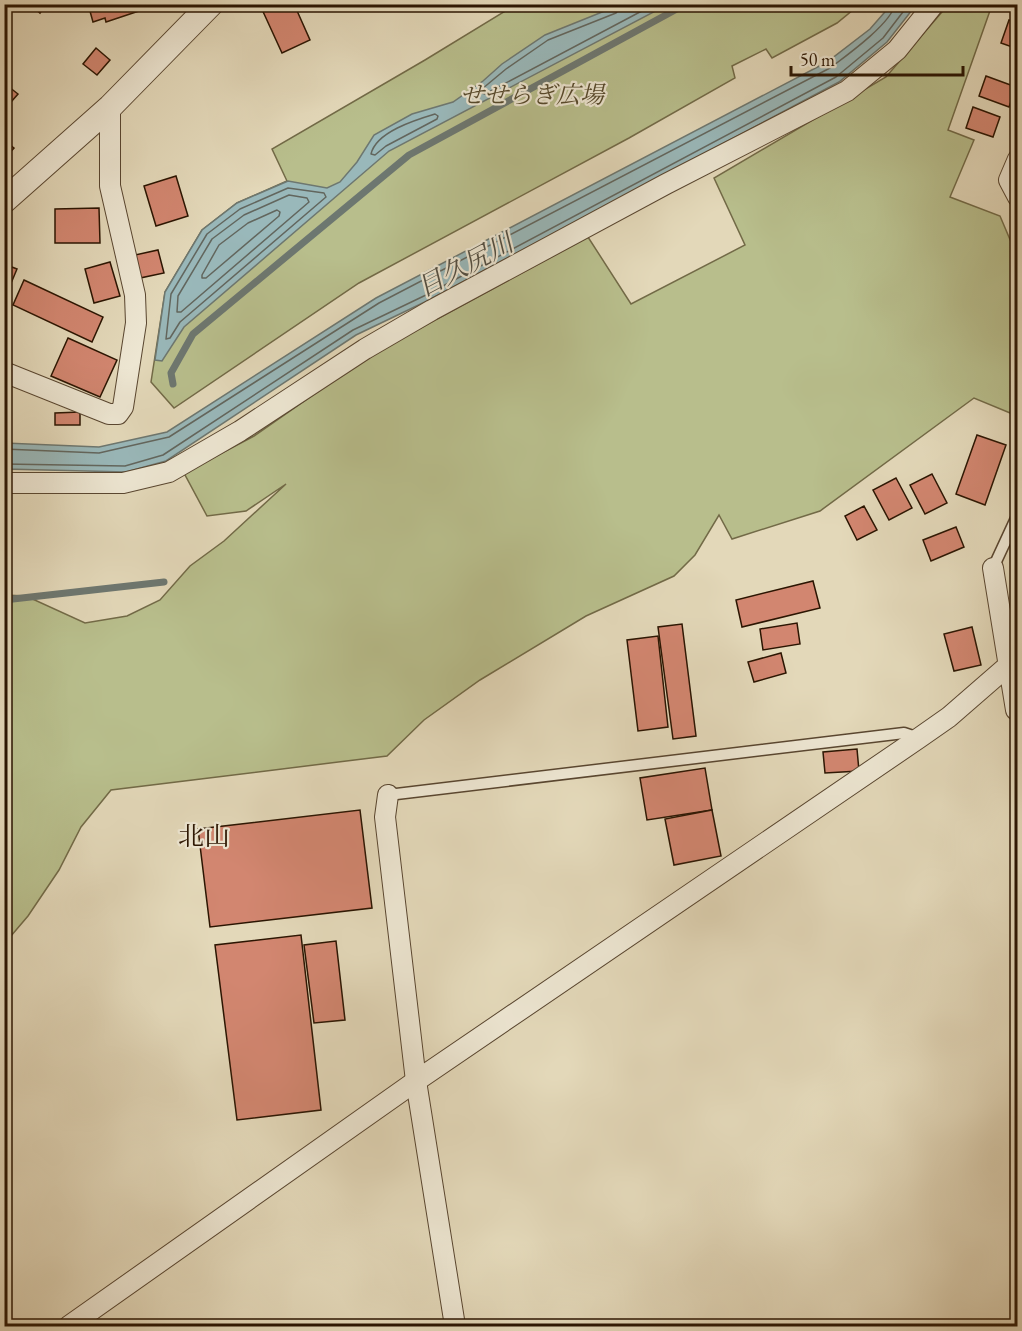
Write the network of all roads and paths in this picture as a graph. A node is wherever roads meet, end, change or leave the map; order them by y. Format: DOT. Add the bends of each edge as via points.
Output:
graph roads {
  1 [pos="934,4"];
  2 [pos="205,7"];
  3 [pos="110,107"];
  4 [pos="1017,159"];
  5 [pos="1017,197"];
  6 [pos="4,201"];
  7 [pos="4,372"];
  8 [pos="4,483"];
  9 [pos="1017,514"];
  10 [pos="993,568"];
  11 [pos="1013,660"];
  12 [pos="1016,710"];
  13 [pos="919,738"];
  14 [pos="388,795"];
  15 [pos="416,1081"];
  16 [pos="69,1326"];
  17 [pos="455,1326"];
  1 -- 8 [label="street" via="897,50 847,91 432,310 169,472 123,483"];
  2 -- 3 [label="street"];
  3 -- 6 [label="street"];
  3 -- 7 [label="street" via="110,186 135,295 136,323 123,407 118,414 109,414"];
  4 -- 5 [label="street" via="1009,180"];
  9 -- 10 [label="lane"];
  10 -- 11 [label="street"];
  11 -- 12 [label="street"];
  11 -- 13 [label="street"];
  13 -- 14 [label="lane" via="904,733"];
  13 -- 15 [label="street"];
  14 -- 15 [label="street" via="385,817"];
  15 -- 16 [label="street"];
  15 -- 17 [label="street"];
}
